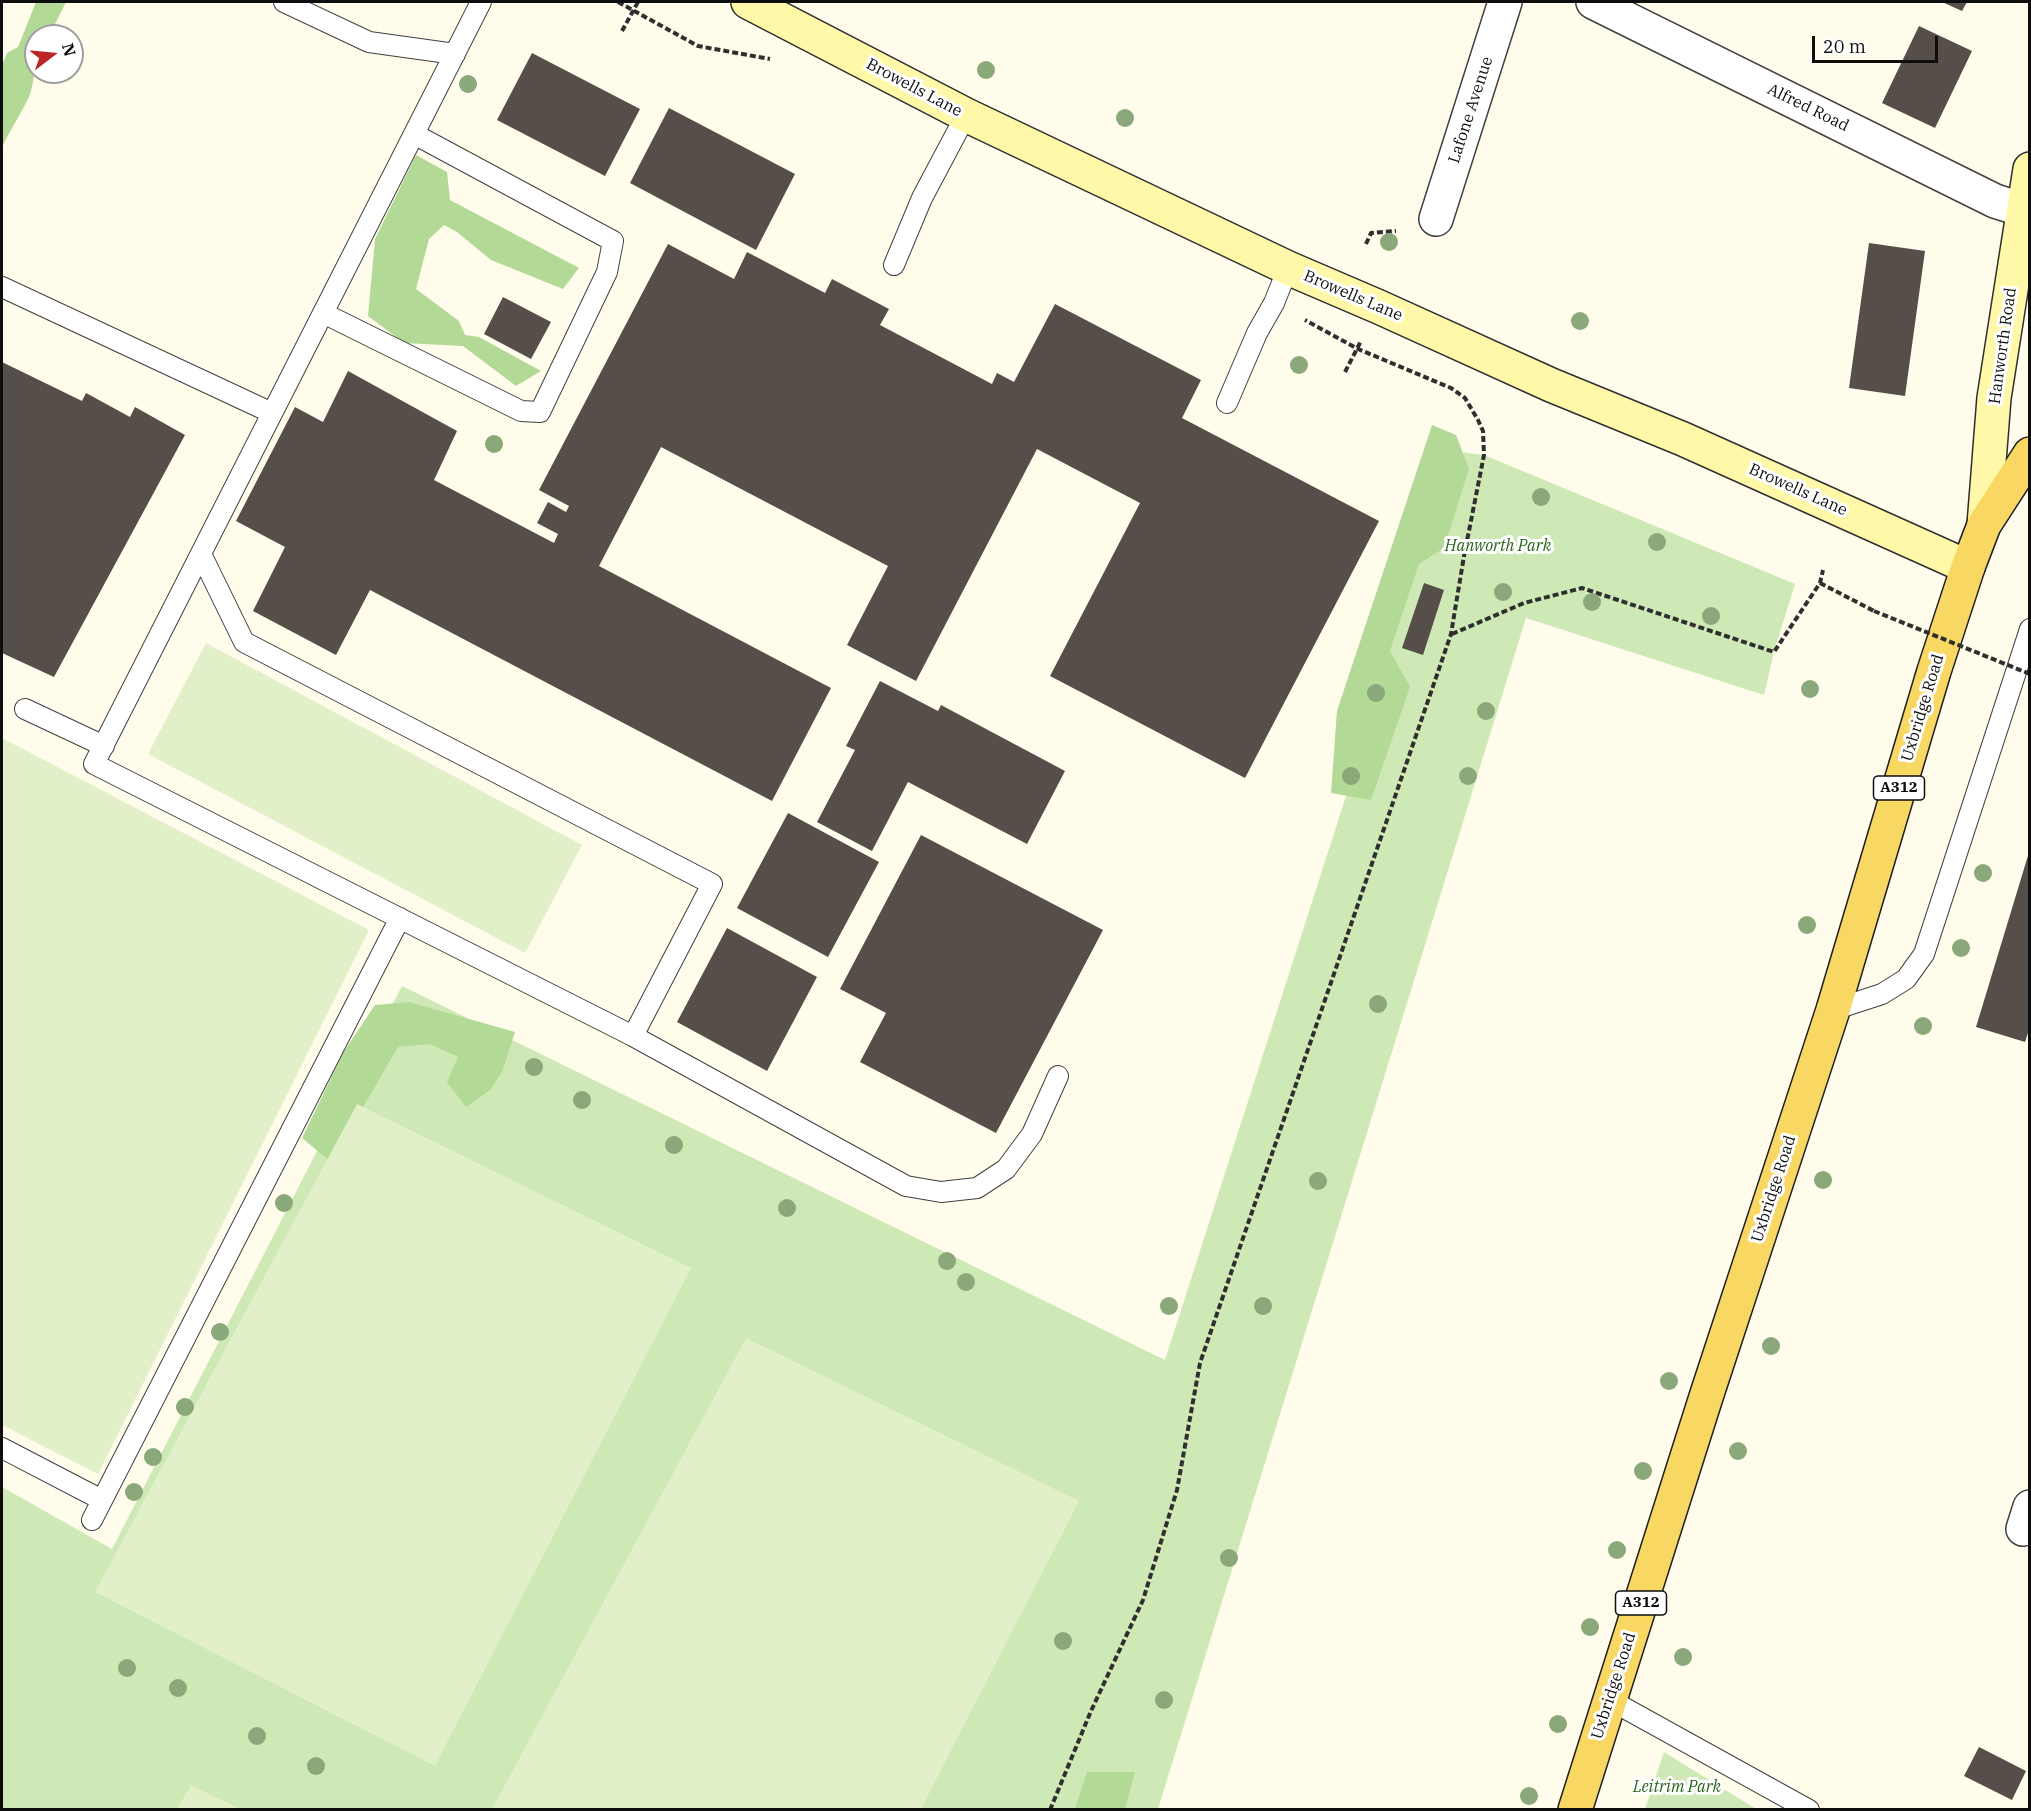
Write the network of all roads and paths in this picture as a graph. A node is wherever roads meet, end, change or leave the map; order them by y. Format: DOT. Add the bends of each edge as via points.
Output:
graph roads {
  1 [pos="284,2"];
  2 [pos="481,2"];
  3 [pos="618,2"];
  4 [pos="638,2"];
  5 [pos="748,2"];
  6 [pos="1505,2"];
  7 [pos="1593,2"];
  8 [pos="633,10"];
  9 [pos="622,31"];
  10 [pos="455,54"];
  11 [pos="966,115"];
  12 [pos="414,134"];
  13 [pos="2030,169"];
  14 [pos="2023,210"];
  15 [pos="1436,219"];
  16 [pos="1396,231"];
  17 [pos="1366,244"];
  18 [pos="894,265"];
  19 [pos="1287,268"];
  20 [pos="2,287"];
  21 [pos="323,313"];
  22 [pos="1364,335"];
  23 [pos="1345,372"];
  24 [pos="1227,403"];
  25 [pos="272,413"];
  26 [pos="1483,430"];
  27 [pos="2030,454"];
  28 [pos="1984,525"];
  29 [pos="201,554"];
  30 [pos="1968,567"];
  31 [pos="1823,570"];
  32 [pos="1820,583"];
  33 [pos="2030,629"];
  34 [pos="1451,634"];
  35 [pos="2030,674"];
  36 [pos="25,709"];
  37 [pos="104,746"];
  38 [pos="400,918"];
  39 [pos="1833,1010"];
  40 [pos="633,1036"];
  41 [pos="1058,1076"];
  42 [pos="2,1448"];
  43 [pos="102,1500"];
  44 [pos="92,1520"];
  45 [pos="1610,1700"];
  46 [pos="1050,1809"];
  47 [pos="1575,1809"];
  48 [pos="1809,1809"];
  1 -- 10 [label="lane" via="369,42"];
  2 -- 10 [label="lane"];
  3 -- 8 [label="path"];
  4 -- 8 [label="path"];
  5 -- 11 [label="street, Browells Lane"];
  6 -- 15 [label="street, Lafone Avenue"];
  7 -- 14 [label="street, Alfred Road" via="1995,201"];
  8 -- 9 [label="path"];
  10 -- 12 [label="lane"];
  11 -- 18 [label="lane" via="922,198"];
  11 -- 19 [label="street, Browells Lane"];
  12 -- 21 [label="lane"];
  12 -- 21 [label="lane" via="613,242 607,272 540,412 521,411"];
  13 -- 14 [label="street, Hanworth Road"];
  14 -- 28 [label="street, Hanworth Road" via="1994,398"];
  16 -- 17 [label="path" via="1371,233"];
  19 -- 24 [label="lane"];
  19 -- 30 [label="street, Browells Lane"];
  20 -- 25 [label="lane"];
  21 -- 25 [label="lane"];
  22 -- 23 [label="path"];
  25 -- 29 [label="lane"];
  26 -- 34 [label="path" via="1484,455"];
  27 -- 28 [label="main road, A312"];
  28 -- 30 [label="main road, A312"];
  29 -- 37 [label="lane"];
  29 -- 40 [label="lane" via="244,642 712,884"];
  30 -- 39 [label="main road, Uxbridge Road / A312"];
  31 -- 32 [label="path"];
  32 -- 34 [label="path" via="1774,652 1582,588 1524,603"];
  32 -- 35 [label="path, bridge" via="1874,611"];
  33 -- 39 [label="lane" via="1924,954 1906,979 1882,994"];
  34 -- 46 [label="path" via="1200,1363 1178,1490 1143,1600"];
  36 -- 37 [label="lane"];
  37 -- 38 [label="lane" via="94,764"];
  38 -- 40 [label="lane"];
  38 -- 43 [label="lane"];
  39 -- 45 [label="main road, Uxbridge Road / A312"];
  40 -- 41 [label="lane" via="906,1186 940,1192 977,1188 1006,1169 1032,1134"];
  42 -- 43 [label="lane"];
  43 -- 44 [label="lane"];
  45 -- 47 [label="main road, Uxbridge Road / A312"];
  45 -- 48 [label="lane"];
}
